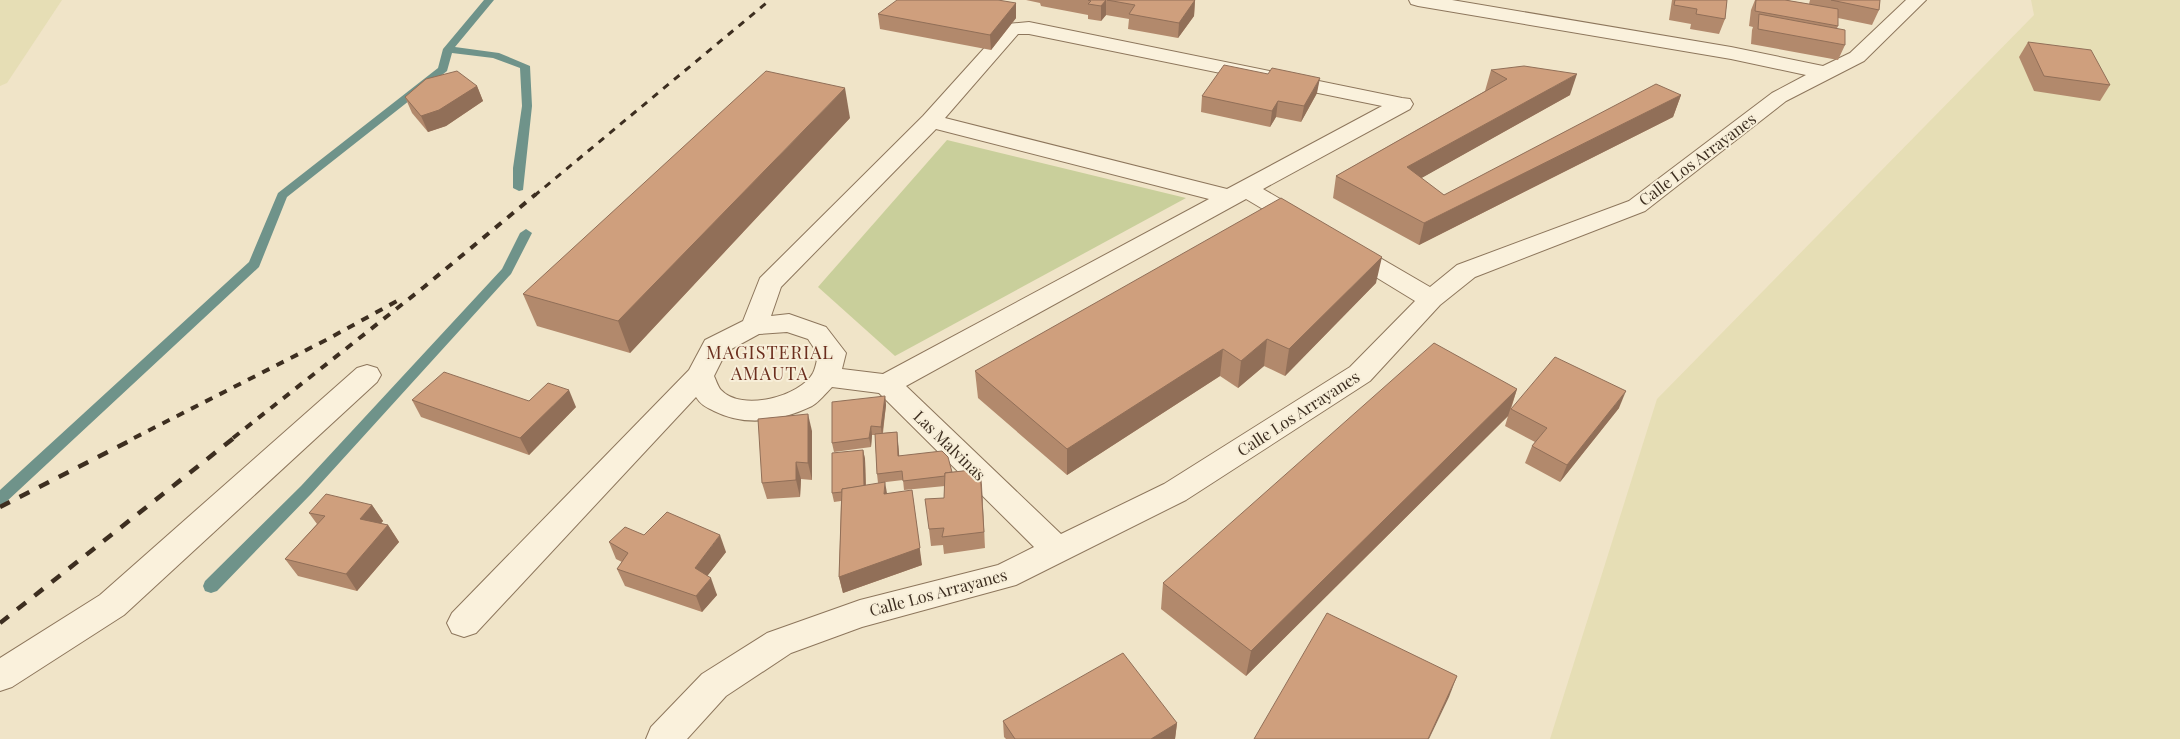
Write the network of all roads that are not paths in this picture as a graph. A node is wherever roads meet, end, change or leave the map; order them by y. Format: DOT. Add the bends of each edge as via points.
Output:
graph roads {
  1 [pos="1418,0"];
  2 [pos="1917,0"];
  3 [pos="1825,73"];
  4 [pos="931,121"];
  5 [pos="1237,192"];
  6 [pos="1431,299"];
  7 [pos="754,326"];
  8 [pos="367,375"];
  9 [pos="700,376"];
  10 [pos="826,378"];
  11 [pos="887,384"];
  12 [pos="1057,550"];
  13 [pos="464,623"];
  14 [pos="0,676"];
  15 [pos="664,739"];
  1 -- 3 [label="street" via="1732,53"];
  2 -- 3 [label="street, Calle Los Arrayanes" via="1857,57"];
  3 -- 6 [label="street, Calle Los Arrayanes" via="1779,97 1637,206 1466,271"];
  4 -- 5 [label="street"];
  4 -- 5 [label="street" via="1013,28 1029,28 1402,104"];
  4 -- 7 [label="street" via="769,284"];
  5 -- 6 [label="street" via="1325,236"];
  5 -- 11 [label="street"];
  6 -- 12 [label="street, Calle Los Arrayanes" via="1360,374 1175,492"];
  7 -- 9 [label="street" via="715,346"];
  7 -- 10 [label="street" via="789,323 817,333 832,353"];
  8 -- 14 [label="street" via="112,605"];
  9 -- 10 [label="street" via="710,397 736,410 771,410 804,398"];
  9 -- 13 [label="street"];
  10 -- 11 [label="street"];
  11 -- 12 [label="street, Las Malvinas"];
  12 -- 15 [label="street, Calle Los Arrayanes" via="1005,576 860,614 779,642 714,685"];
}
